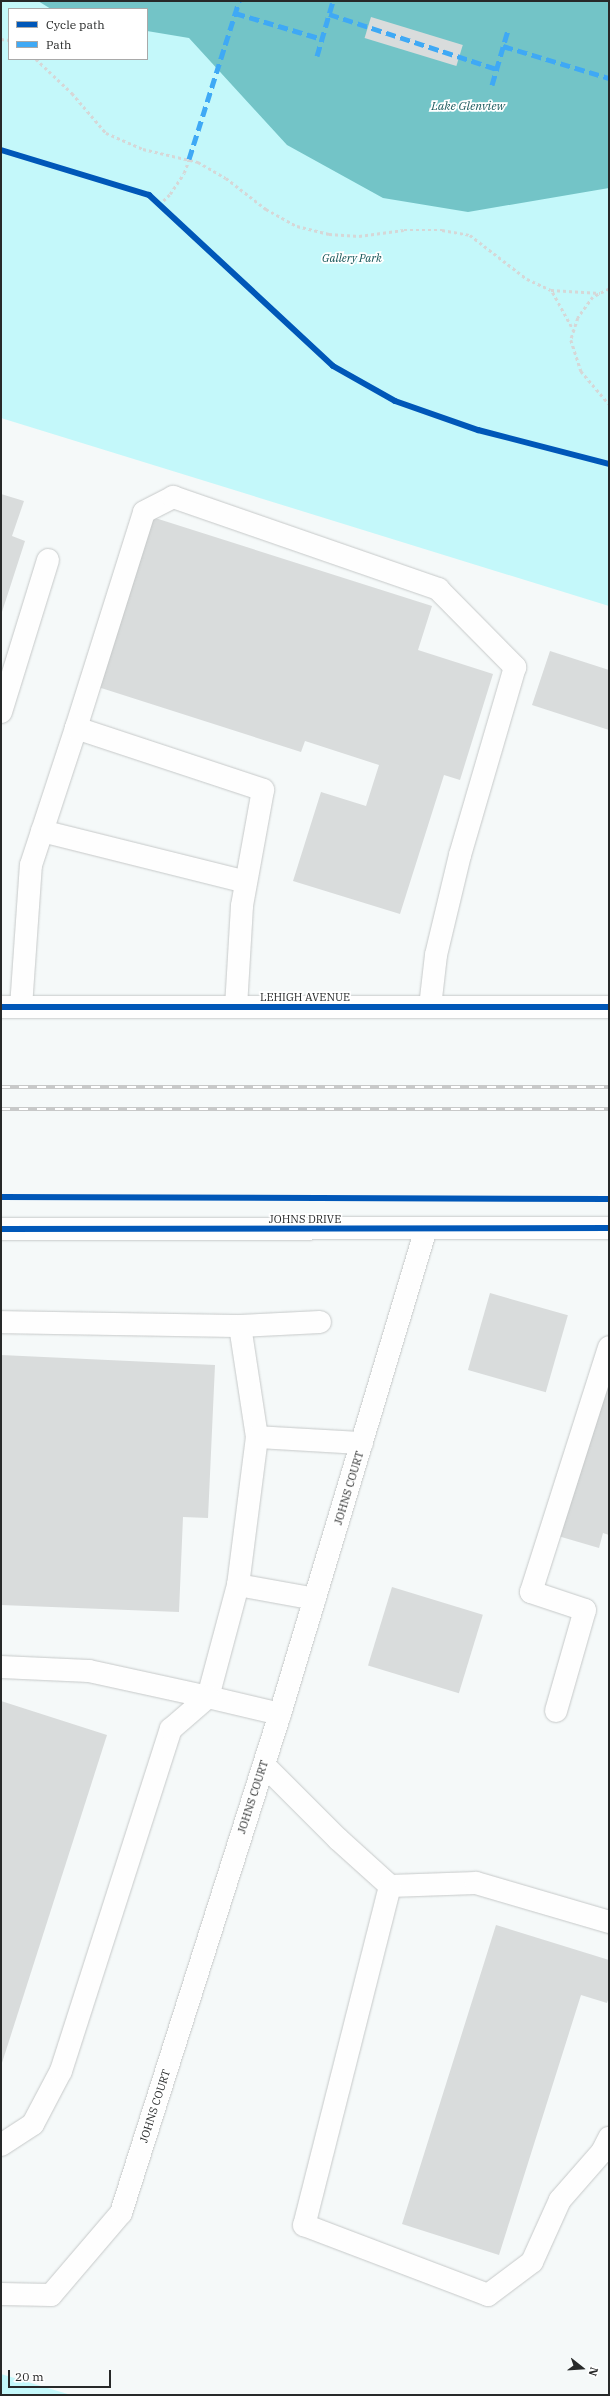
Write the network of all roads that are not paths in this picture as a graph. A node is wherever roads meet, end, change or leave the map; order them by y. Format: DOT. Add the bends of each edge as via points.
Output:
graph roads {
  1 [pos="48,560"];
  2 [pos="1,712"];
  3 [pos="76,728"];
  4 [pos="42,831"];
  5 [pos="246,882"];
  6 [pos="11,1007"];
  7 [pos="236,1007"];
  8 [pos="430,1007"];
  9 [pos="609,1007"];
  10 [pos="609,1228"];
  11 [pos="1,1229"];
  12 [pos="426,1229"];
  13 [pos="1,1322"];
  14 [pos="320,1322"];
  15 [pos="240,1326"];
  16 [pos="609,1347"];
  17 [pos="257,1437"];
  18 [pos="362,1443"];
  19 [pos="238,1585"];
  20 [pos="316,1599"];
  21 [pos="1,1667"];
  22 [pos="208,1697"];
  23 [pos="556,1711"];
  24 [pos="280,1714"];
  25 [pos="264,1765"];
  26 [pos="390,1886"];
  27 [pos="609,1922"];
  28 [pos="609,2138"];
  29 [pos="1,2145"];
  30 [pos="1,2294"];
  1 -- 2 [label="street"];
  3 -- 4 [label="street"];
  3 -- 5 [label="street" via="263,790"];
  3 -- 8 [label="street" via="144,512 173,497 438,589 515,667 460,855 436,955"];
  4 -- 5 [label="street"];
  4 -- 6 [label="street" via="31,865"];
  5 -- 7 [label="street" via="242,906"];
  6 -- 7 [label="street, LEHIGH AVENUE"];
  7 -- 8 [label="street, LEHIGH AVENUE"];
  8 -- 9 [label="street, LEHIGH AVENUE"];
  10 -- 12 [label="street, JOHNS DRIVE"];
  11 -- 12 [label="street, JOHNS DRIVE"];
  12 -- 18 [label="street, JOHNS COURT"];
  13 -- 15 [label="street"];
  14 -- 15 [label="street"];
  15 -- 17 [label="street"];
  16 -- 23 [label="street" via="531,1592 585,1610"];
  17 -- 18 [label="street"];
  17 -- 19 [label="street"];
  18 -- 20 [label="street, JOHNS COURT"];
  19 -- 20 [label="street"];
  19 -- 22 [label="street"];
  20 -- 24 [label="street, JOHNS COURT"];
  21 -- 22 [label="street" via="89,1671"];
  22 -- 24 [label="street"];
  22 -- 29 [label="street" via="171,1729 61,2071 33,2124"];
  24 -- 25 [label="street, JOHNS COURT"];
  25 -- 26 [label="street" via="338,1839"];
  25 -- 30 [label="street, JOHNS COURT" via="121,2212 51,2295"];
  26 -- 27 [label="street" via="476,1883"];
  26 -- 28 [label="street" via="304,2225 488,2295 532,2262 560,2200 602,2152"];
}
